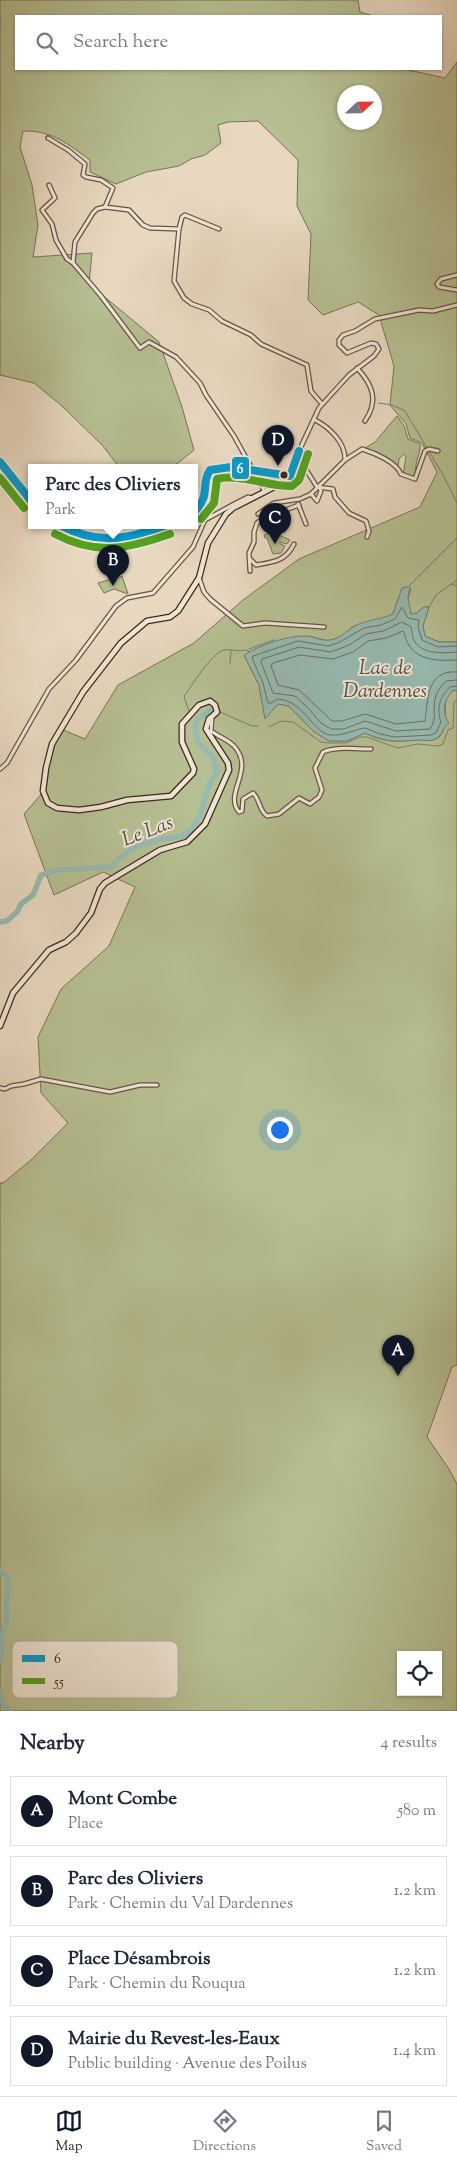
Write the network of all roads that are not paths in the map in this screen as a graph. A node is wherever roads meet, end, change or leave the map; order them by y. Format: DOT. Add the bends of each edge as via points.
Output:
graph roads {
  1 [pos="48,138"];
  2 [pos="49,184"];
  3 [pos="105,207"];
  4 [pos="179,229"];
  5 [pos="219,229"];
  6 [pos="73,263"];
  7 [pos="457,275"];
  8 [pos="457,290"];
  9 [pos="457,305"];
  10 [pos="357,368"];
  11 [pos="322,404"];
  12 [pos="315,420"];
  13 [pos="365,422"];
  14 [pos="438,451"];
  15 [pos="345,460"];
  16 [pos="0,462"];
  17 [pos="294,465"];
  18 [pos="254,470"];
  19 [pos="290,476"];
  20 [pos="318,487"];
  21 [pos="265,492"];
  22 [pos="311,494"];
  23 [pos="24,495"];
  24 [pos="28,498"];
  25 [pos="254,498"];
  26 [pos="297,499"];
  27 [pos="299,505"];
  28 [pos="28,506"];
  29 [pos="198,507"];
  30 [pos="258,514"];
  31 [pos="306,524"];
  32 [pos="60,529"];
  33 [pos="67,529"];
  34 [pos="153,529"];
  35 [pos="81,537"];
  36 [pos="367,537"];
  37 [pos="99,543"];
  38 [pos="294,544"];
  39 [pos="249,558"];
  40 [pos="250,571"];
  41 [pos="199,578"];
  42 [pos="324,628"];
  43 [pos="211,716"];
  44 [pos="371,750"];
  45 [pos="0,770"];
  46 [pos="0,1026"];
  47 [pos="157,1085"];
  48 [pos="0,1088"];
  1 -- 3 [label="street" via="85,164 83,175 113,188"];
  2 -- 6 [label="street" via="55,198 42,210 52,224 64,256"];
  3 -- 4 [label="street" via="131,212 150,228"];
  3 -- 6 [label="street" via="93,213 75,242"];
  4 -- 5 [label="street" via="185,215"];
  4 -- 11 [label="street" via="174,281 184,298 251,335 261,344 306,365 311,391"];
  6 -- 18 [label="street" via="140,348 150,342 183,363 200,383"];
  7 -- 8 [label="street" via="441,279 437,284"];
  9 -- 10 [label="street" via="375,319 343,335 339,345 347,353 371,343 376,344 379,350"];
  10 -- 11 [label="street"];
  10 -- 13 [label="street" via="372,389 371,410"];
  11 -- 12 [label="street"];
  12 -- 15 [label="street" via="335,435"];
  12 -- 17 [label="street"];
  14 -- 15 [label="street" via="427,450 415,479 401,474 399,469 362,448"];
  15 -- 20 [label="street"];
  16 -- 23 [label="street"];
  17 -- 19 [label="street"];
  17 -- 20 [label="street" via="305,468"];
  18 -- 19 [label="street"];
  18 -- 21 [label="street"];
  18 -- 29 [label="street" via="210,470 206,476 206,498"];
  19 -- 21 [label="street"];
  20 -- 22 [label="street"];
  20 -- 22 [label="street" via="321,491 317,501"];
  20 -- 36 [label="street" via="333,489 335,497 349,513 364,519"];
  21 -- 25 [label="street"];
  22 -- 26 [label="street"];
  23 -- 24 [label="street"];
  23 -- 28 [label="street"];
  25 -- 41 [label="street" via="223,518 208,543"];
  25 -- 45 [label="street" via="237,502 207,518 193,546 154,592 127,598 116,606 76,660 49,689"];
  26 -- 27 [label="street"];
  26 -- 30 [label="street" via="274,503"];
  27 -- 31 [label="street"];
  27 -- 39 [label="street" via="257,523"];
  32 -- 35 [label="street"];
  33 -- 35 [label="street"];
  34 -- 35 [label="street" via="123,538"];
  35 -- 37 [label="street" via="86,542"];
  38 -- 39 [label="street" via="289,555 279,560 256,565"];
  39 -- 40 [label="street"];
  41 -- 42 [label="street" via="207,596 243,626 265,623"];
  41 -- 43 [label="street" via="176,613 150,620 134,630 83,692 51,748 44,788 46,800 61,809 76,810 172,795 194,769 182,742 182,724 203,702 214,703 217,709"];
  43 -- 44 [label="street" via="211,731 234,746 241,759 242,777 234,798 239,812 242,811 243,798 253,793 263,813 268,816 284,811 298,798 310,804 322,790 315,768 323,752 340,748"];
  43 -- 46 [label="street" via="206,726 208,733 227,761 229,770 205,824 187,842 160,850 105,883 91,913 76,933 68,941 49,950 13,994"];
  47 -- 48 [label="street" via="140,1085 110,1092 41,1079"];
}
